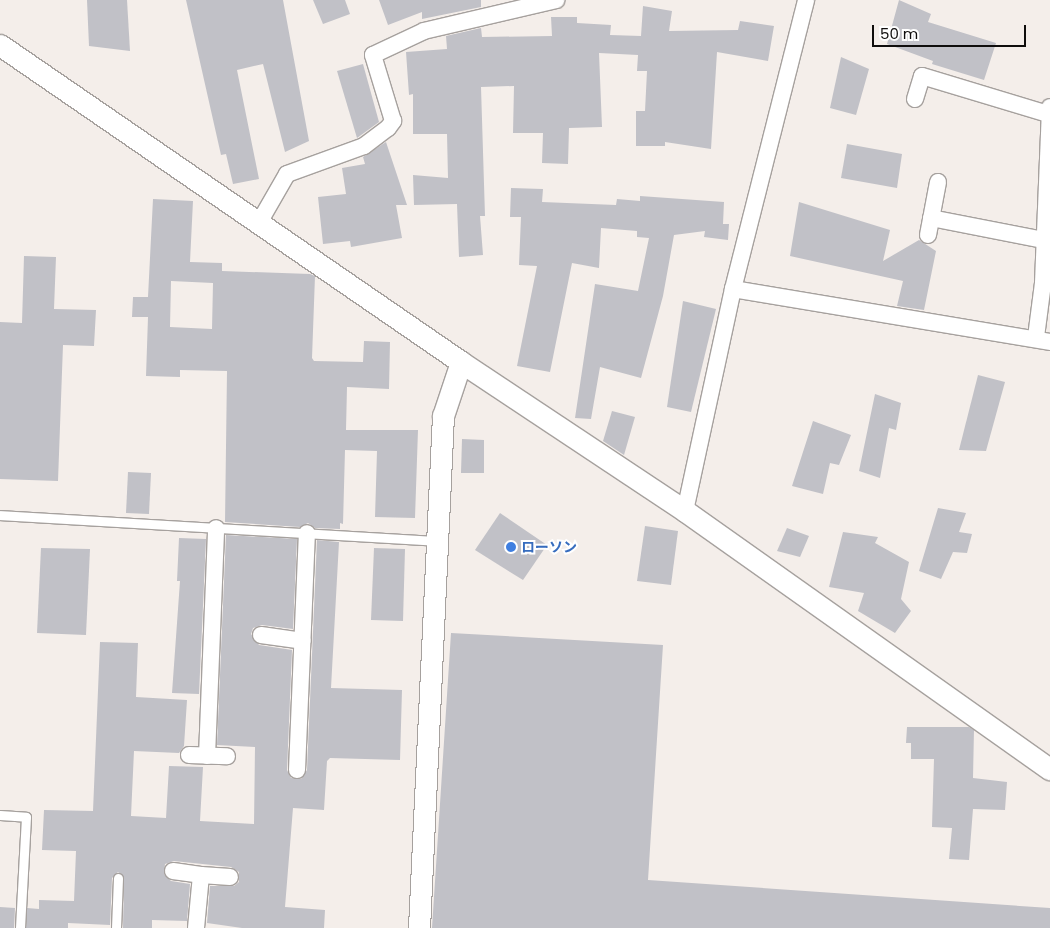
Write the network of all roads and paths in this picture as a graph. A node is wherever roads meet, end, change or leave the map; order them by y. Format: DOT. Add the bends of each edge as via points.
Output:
graph roads {
  1 [pos="556,0"];
  2 [pos="806,0"];
  3 [pos="0,45"];
  4 [pos="915,99"];
  5 [pos="1049,111"];
  6 [pos="938,182"];
  7 [pos="931,218"];
  8 [pos="260,222"];
  9 [pos="928,235"];
  10 [pos="1043,240"];
  11 [pos="733,288"];
  12 [pos="1043,340"];
  13 [pos="461,362"];
  14 [pos="684,511"];
  15 [pos="0,514"];
  16 [pos="216,528"];
  17 [pos="307,533"];
  18 [pos="435,542"];
  19 [pos="261,635"];
  20 [pos="303,640"];
  21 [pos="189,755"];
  22 [pos="207,756"];
  23 [pos="227,756"];
  24 [pos="1050,769"];
  25 [pos="297,770"];
  26 [pos="0,815"];
  27 [pos="173,871"];
  28 [pos="201,875"];
  29 [pos="230,877"];
  30 [pos="118,878"];
  31 [pos="20,928"];
  32 [pos="116,928"];
  33 [pos="196,928"];
  34 [pos="419,928"];
  1 -- 8 [label="street" via="424,31 373,55 393,120 364,146 287,174"];
  2 -- 11 [label="street"];
  3 -- 8 [label="street"];
  4 -- 5 [label="street" via="922,76"];
  5 -- 10 [label="street"];
  6 -- 7 [label="street"];
  7 -- 9 [label="street"];
  7 -- 10 [label="street"];
  8 -- 13 [label="street"];
  10 -- 12 [label="street"];
  11 -- 12 [label="street"];
  11 -- 14 [label="street"];
  13 -- 14 [label="street"];
  13 -- 18 [label="street" via="442,416"];
  14 -- 24 [label="street"];
  15 -- 16 [label="lane"];
  16 -- 17 [label="lane"];
  16 -- 22 [label="street"];
  17 -- 18 [label="lane"];
  17 -- 20 [label="street"];
  18 -- 34 [label="street"];
  19 -- 20 [label="street"];
  20 -- 25 [label="street"];
  21 -- 22 [label="street"];
  22 -- 23 [label="street"];
  26 -- 31 [label="lane" via="26,817"];
  27 -- 28 [label="street"];
  28 -- 29 [label="street"];
  28 -- 33 [label="street"];
  30 -- 32 [label="lane"];
}
